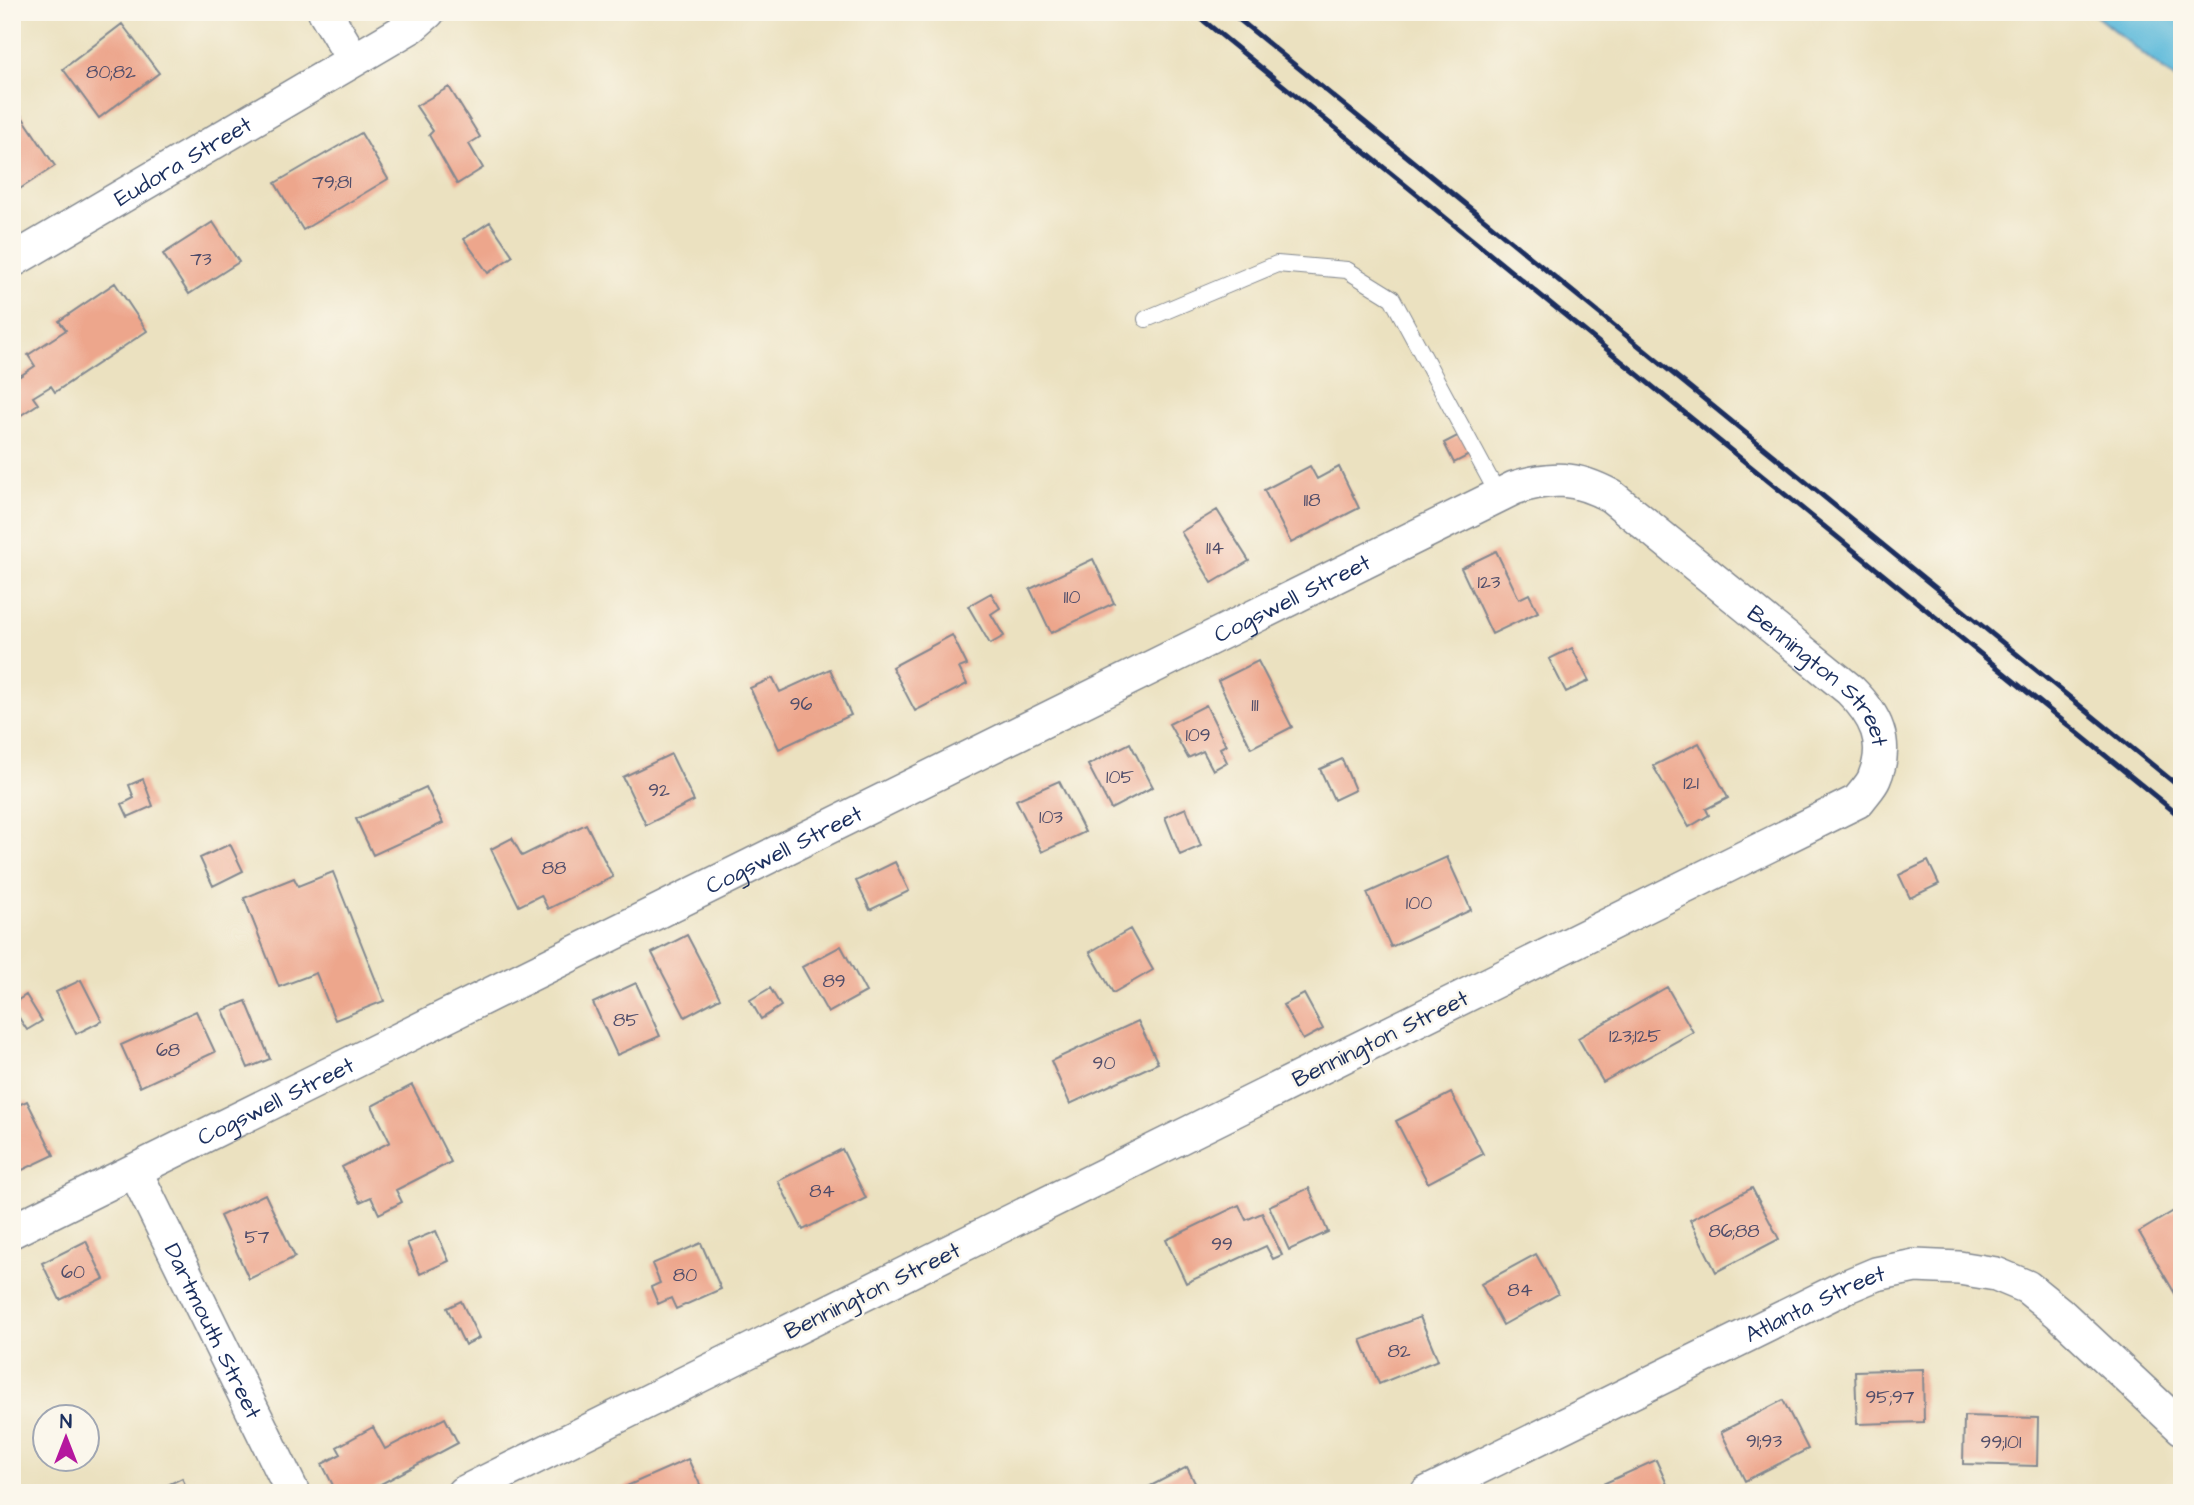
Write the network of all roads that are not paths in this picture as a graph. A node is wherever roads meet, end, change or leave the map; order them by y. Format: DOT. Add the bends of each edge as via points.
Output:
graph roads {
  1 [pos="325,12"];
  2 [pos="428,12"];
  3 [pos="353,59"];
  4 [pos="12,261"];
  5 [pos="1146,319"];
  6 [pos="1560,479"];
  7 [pos="1499,496"];
  8 [pos="135,1171"];
  9 [pos="12,1231"];
  10 [pos="2182,1428"];
  11 [pos="293,1493"];
  12 [pos="463,1493"];
  13 [pos="1427,1493"];
  1 -- 3 [label="street"];
  2 -- 3 [label="street, Eudora Street"];
  3 -- 4 [label="street, Eudora Street"];
  5 -- 7 [label="lane" via="1277,264 1347,270 1392,298"];
  6 -- 7 [label="street, Cogswell Street" via="1535,481"];
  6 -- 12 [label="street, Bennington Street" via="1611,496 1868,707 1879,731 1880,755 1874,779 1858,801"];
  7 -- 8 [label="street, Cogswell Street"];
  8 -- 9 [label="street, Cogswell Street"];
  8 -- 11 [label="street, Dartmouth Street"];
  10 -- 13 [label="street, Atlanta Street" via="2027,1287 1996,1273 1915,1266 1876,1274 1845,1287"];
}
